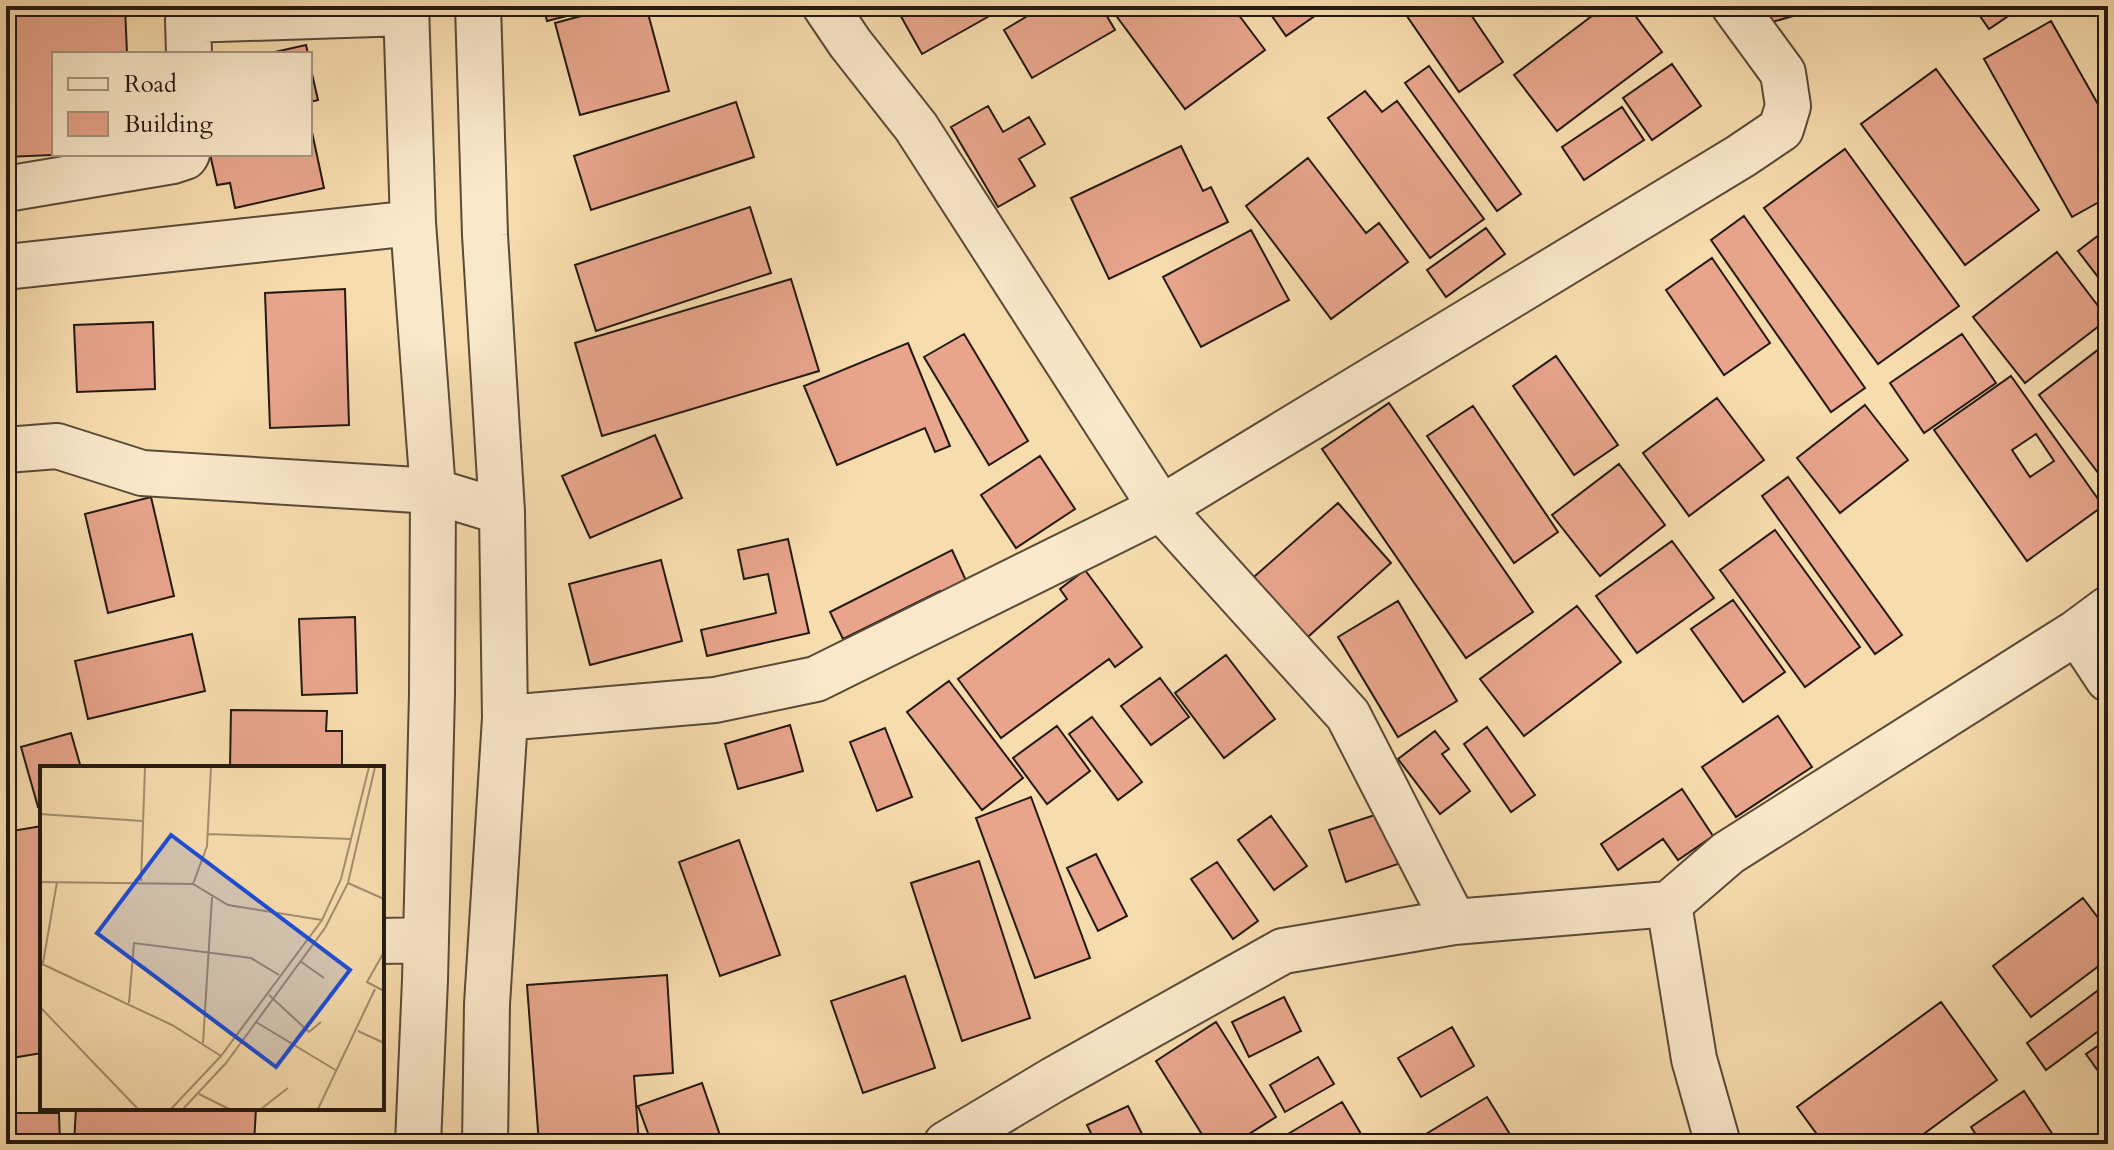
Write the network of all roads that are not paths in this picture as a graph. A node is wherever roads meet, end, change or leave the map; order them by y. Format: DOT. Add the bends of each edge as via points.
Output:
graph roads {
  1 [pos="478,6"];
  2 [pos="825,6"];
  3 [pos="1734,6"];
  4 [pos="406,10"];
  5 [pos="188,27"];
  6 [pos="186,156"];
  7 [pos="6,189"];
  8 [pos="413,223"];
  9 [pos="6,267"];
  10 [pos="6,450"];
  11 [pos="433,491"];
  12 [pos="1161,508"];
  13 [pos="502,512"];
  14 [pos="2092,620"];
  15 [pos="2108,679"];
  16 [pos="505,718"];
  17 [pos="1669,904"];
  18 [pos="1454,922"];
  19 [pos="384,942"];
  20 [pos="425,960"];
  21 [pos="487,1004"];
  22 [pos="418,1144"];
  23 [pos="485,1144"];
  24 [pos="946,1144"];
  25 [pos="1718,1144"];
  1 -- 13 [label="street"];
  2 -- 12 [label="street" via="916,127"];
  3 -- 12 [label="street" via="1783,73 1788,106 1781,129"];
  4 -- 5 [label="street"];
  4 -- 8 [label="street"];
  6 -- 7 [label="street"];
  8 -- 9 [label="street"];
  8 -- 11 [label="street"];
  10 -- 11 [label="street" via="57,446 142,473"];
  11 -- 13 [label="street"];
  11 -- 20 [label="street"];
  12 -- 16 [label="street" via="816,679 715,700"];
  12 -- 18 [label="street" via="1348,715"];
  13 -- 16 [label="street"];
  14 -- 15 [label="street"];
  14 -- 17 [label="street" via="1728,853"];
  16 -- 21 [label="street"];
  17 -- 18 [label="street"];
  17 -- 25 [label="street" via="1694,1059"];
  18 -- 24 [label="street" via="1283,951"];
  19 -- 20 [label="street"];
  20 -- 21 [label="street"];
  20 -- 22 [label="street"];
  21 -- 23 [label="street"];
}
